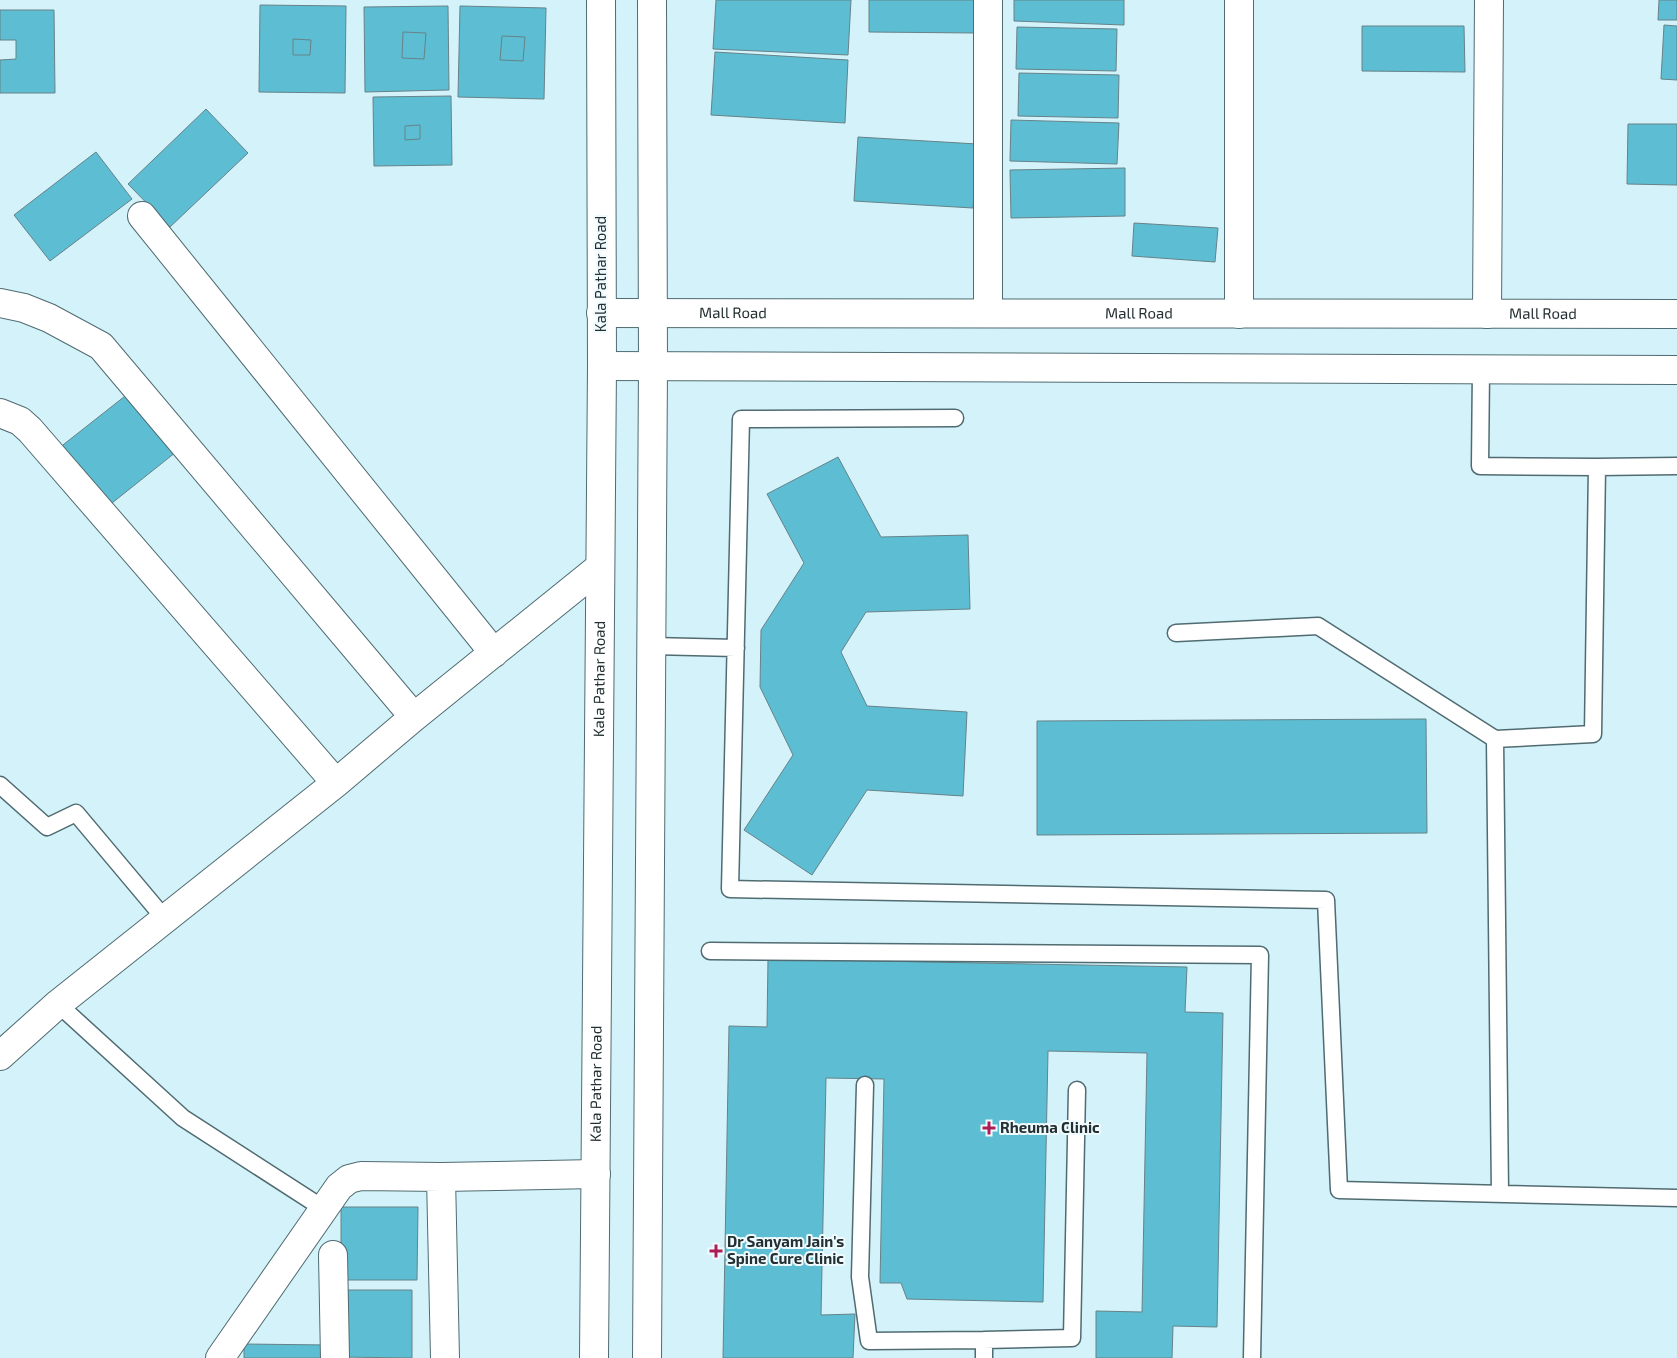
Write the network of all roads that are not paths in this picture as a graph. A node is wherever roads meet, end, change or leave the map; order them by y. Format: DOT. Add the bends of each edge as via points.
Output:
graph roads {
  1 [pos="601,0"];
  2 [pos="652,0"];
  3 [pos="988,0"];
  4 [pos="1239,0"];
  5 [pos="1489,0"];
  6 [pos="142,216"];
  7 [pos="0,303"];
  8 [pos="601,313"];
  9 [pos="653,313"];
  10 [pos="988,313"];
  11 [pos="1239,314"];
  12 [pos="1487,314"];
  13 [pos="1677,314"];
  14 [pos="602,366"];
  15 [pos="653,367"];
  16 [pos="1481,370"];
  17 [pos="1677,370"];
  18 [pos="0,413"];
  19 [pos="955,418"];
  20 [pos="1677,466"];
  21 [pos="1597,467"];
  22 [pos="600,567"];
  23 [pos="1176,633"];
  24 [pos="652,646"];
  25 [pos="736,648"];
  26 [pos="494,653"];
  27 [pos="414,717"];
  28 [pos="1495,739"];
  29 [pos="336,783"];
  30 [pos="0,786"];
  31 [pos="165,919"];
  32 [pos="710,951"];
  33 [pos="58,1004"];
  34 [pos="0,1056"];
  35 [pos="865,1085"];
  36 [pos="1077,1090"];
  37 [pos="596,1174"];
  38 [pos="441,1177"];
  39 [pos="1500,1194"];
  40 [pos="1677,1198"];
  41 [pos="324,1209"];
  42 [pos="333,1255"];
  43 [pos="984,1340"];
  44 [pos="220,1358"];
  45 [pos="335,1358"];
  46 [pos="445,1358"];
  47 [pos="594,1358"];
  48 [pos="647,1358"];
  49 [pos="984,1358"];
  50 [pos="1252,1358"];
  1 -- 8 [label="street, Kala Pathar Road"];
  2 -- 9 [label="street"];
  3 -- 10 [label="street"];
  4 -- 11 [label="street"];
  5 -- 12 [label="street"];
  6 -- 26 [label="street"];
  7 -- 27 [label="street" via="32,311 101,346"];
  8 -- 9 [label="street, Mall Road"];
  8 -- 14 [label="street, Kala Pathar Road"];
  9 -- 10 [label="street, Mall Road"];
  9 -- 15 [label="street"];
  10 -- 11 [label="street, Mall Road"];
  11 -- 12 [label="street, Mall Road"];
  12 -- 13 [label="street, Mall Road"];
  14 -- 15 [label="street"];
  14 -- 22 [label="street, Kala Pathar Road"];
  15 -- 16 [label="street"];
  15 -- 24 [label="street"];
  16 -- 17 [label="street"];
  16 -- 21 [label="lane" via="1480,466"];
  18 -- 29 [label="street" via="20,421 30,430"];
  19 -- 25 [label="lane" via="741,419"];
  20 -- 21 [label="lane"];
  21 -- 28 [label="lane" via="1593,734"];
  22 -- 26 [label="street"];
  22 -- 37 [label="street, Kala Pathar Road"];
  23 -- 28 [label="lane" via="1318,626"];
  24 -- 25 [label="lane"];
  24 -- 48 [label="street"];
  25 -- 39 [label="lane" via="730,889 1326,900 1338,1190"];
  26 -- 27 [label="street"];
  27 -- 29 [label="street"];
  28 -- 39 [label="lane"];
  29 -- 31 [label="street"];
  30 -- 31 [label="lane" via="47,827 76,813"];
  31 -- 33 [label="street"];
  32 -- 50 [label="lane" via="1260,955"];
  33 -- 34 [label="street"];
  33 -- 41 [label="lane" via="183,1118"];
  35 -- 43 [label="lane" via="860,1277 869,1341"];
  36 -- 43 [label="lane" via="1072,1338"];
  37 -- 38 [label="street"];
  37 -- 47 [label="street, Kala Pathar Road"];
  38 -- 41 [label="street" via="361,1176 349,1179 339,1187"];
  38 -- 46 [label="street"];
  39 -- 40 [label="lane"];
  41 -- 44 [label="street"];
  42 -- 45 [label="street"];
  43 -- 49 [label="lane"];
}
